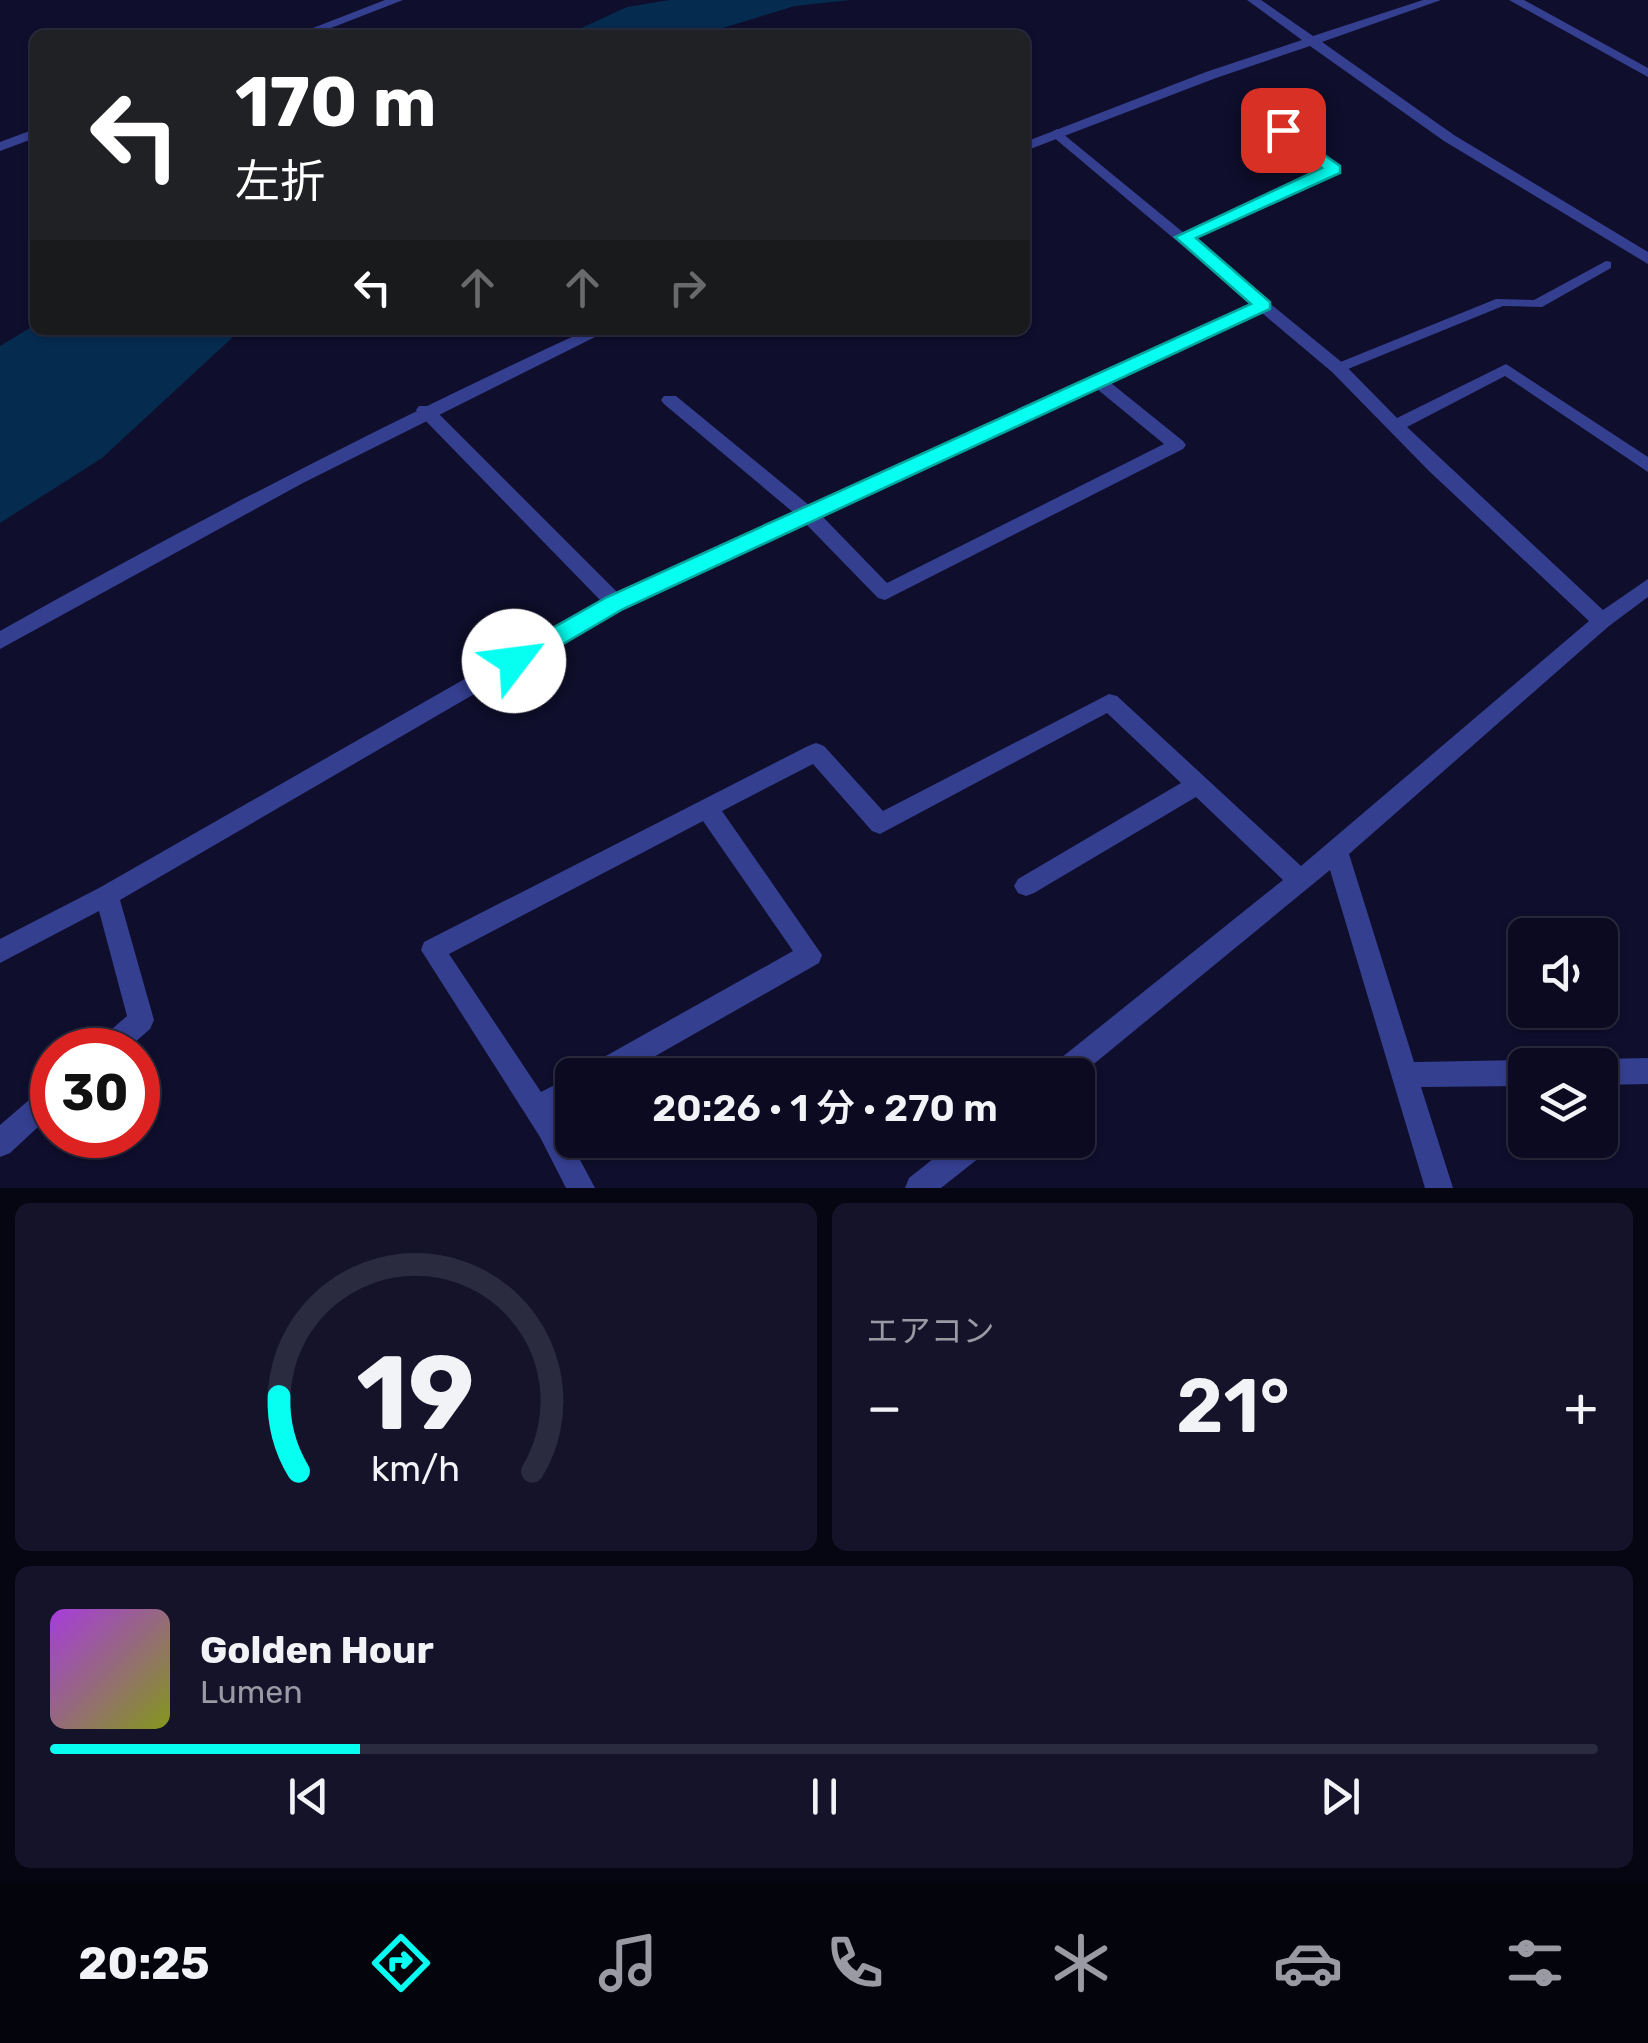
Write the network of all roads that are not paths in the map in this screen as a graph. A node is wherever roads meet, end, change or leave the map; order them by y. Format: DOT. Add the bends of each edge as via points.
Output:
graph roads {
  1 [pos="398,0"];
  2 [pos="1253,0"];
  3 [pos="1435,0"];
  4 [pos="1515,0"];
  5 [pos="314,30"];
  6 [pos="1310,42"];
  7 [pos="1648,73"];
  8 [pos="1258,111"];
  9 [pos="1057,134"];
  10 [pos="30,135"];
  11 [pos="1030,145"];
  12 [pos="0,146"];
  13 [pos="1184,237"];
  14 [pos="1648,259"];
  15 [pos="1606,265"];
  16 [pos="1264,306"];
  17 [pos="589,335"];
  18 [pos="1338,368"];
  19 [pos="1098,382"];
  20 [pos="670,400"];
  21 [pos="425,410"];
  22 [pos="1395,426"];
  23 [pos="1648,466"];
  24 [pos="808,514"];
  25 [pos="1648,586"];
  26 [pos="615,603"];
  27 [pos="1602,620"];
  28 [pos="0,641"];
  29 [pos="1198,785"];
  30 [pos="706,808"];
  31 [pos="1336,851"];
  32 [pos="1300,880"];
  33 [pos="1026,886"];
  34 [pos="107,895"];
  35 [pos="0,952"];
  36 [pos="131,1028"];
  37 [pos="627,1058"];
  38 [pos="1081,1058"];
  39 [pos="1648,1071"];
  40 [pos="1618,1072"];
  41 [pos="1508,1073"];
  42 [pos="1404,1075"];
  43 [pos="555,1098"];
  44 [pos="536,1109"];
  45 [pos="30,1117"];
  46 [pos="0,1144"];
  47 [pos="956,1158"];
  48 [pos="581,1188"];
  49 [pos="919,1188"];
  50 [pos="1439,1188"];
  1 -- 5 [label="street"];
  2 -- 6 [label="street"];
  3 -- 6 [label="street"];
  4 -- 7 [label="street"];
  6 -- 9 [label="street"];
  6 -- 14 [label="street" via="1449,138"];
  8 -- 13 [label="lane" via="1334,169"];
  9 -- 11 [label="street"];
  9 -- 13 [label="street"];
  10 -- 12 [label="street"];
  13 -- 16 [label="street"];
  15 -- 18 [label="lane" via="1538,304 1501,302"];
  16 -- 18 [label="street"];
  16 -- 19 [label="street"];
  17 -- 21 [label="street"];
  18 -- 22 [label="street"];
  19 -- 24 [label="street"];
  19 -- 24 [label="street" via="1177,445 885,593"];
  20 -- 24 [label="street"];
  21 -- 26 [label="street"];
  21 -- 28 [label="street"];
  22 -- 23 [label="street" via="1506,368"];
  22 -- 27 [label="street"];
  24 -- 26 [label="street"];
  25 -- 27 [label="street"];
  26 -- 34 [label="street"];
  27 -- 31 [label="street"];
  29 -- 30 [label="street" via="1110,702 880,824 816,752"];
  29 -- 32 [label="street"];
  29 -- 33 [label="street"];
  30 -- 37 [label="street" via="810,955"];
  30 -- 44 [label="street" via="433,950"];
  31 -- 32 [label="street"];
  31 -- 42 [label="street"];
  32 -- 38 [label="street"];
  34 -- 35 [label="street"];
  34 -- 36 [label="street" via="140,1020"];
  39 -- 40 [label="street"];
  41 -- 42 [label="street"];
  42 -- 50 [label="street"];
  43 -- 44 [label="street"];
  44 -- 48 [label="street"];
  45 -- 46 [label="street"];
  47 -- 49 [label="street"];
}
